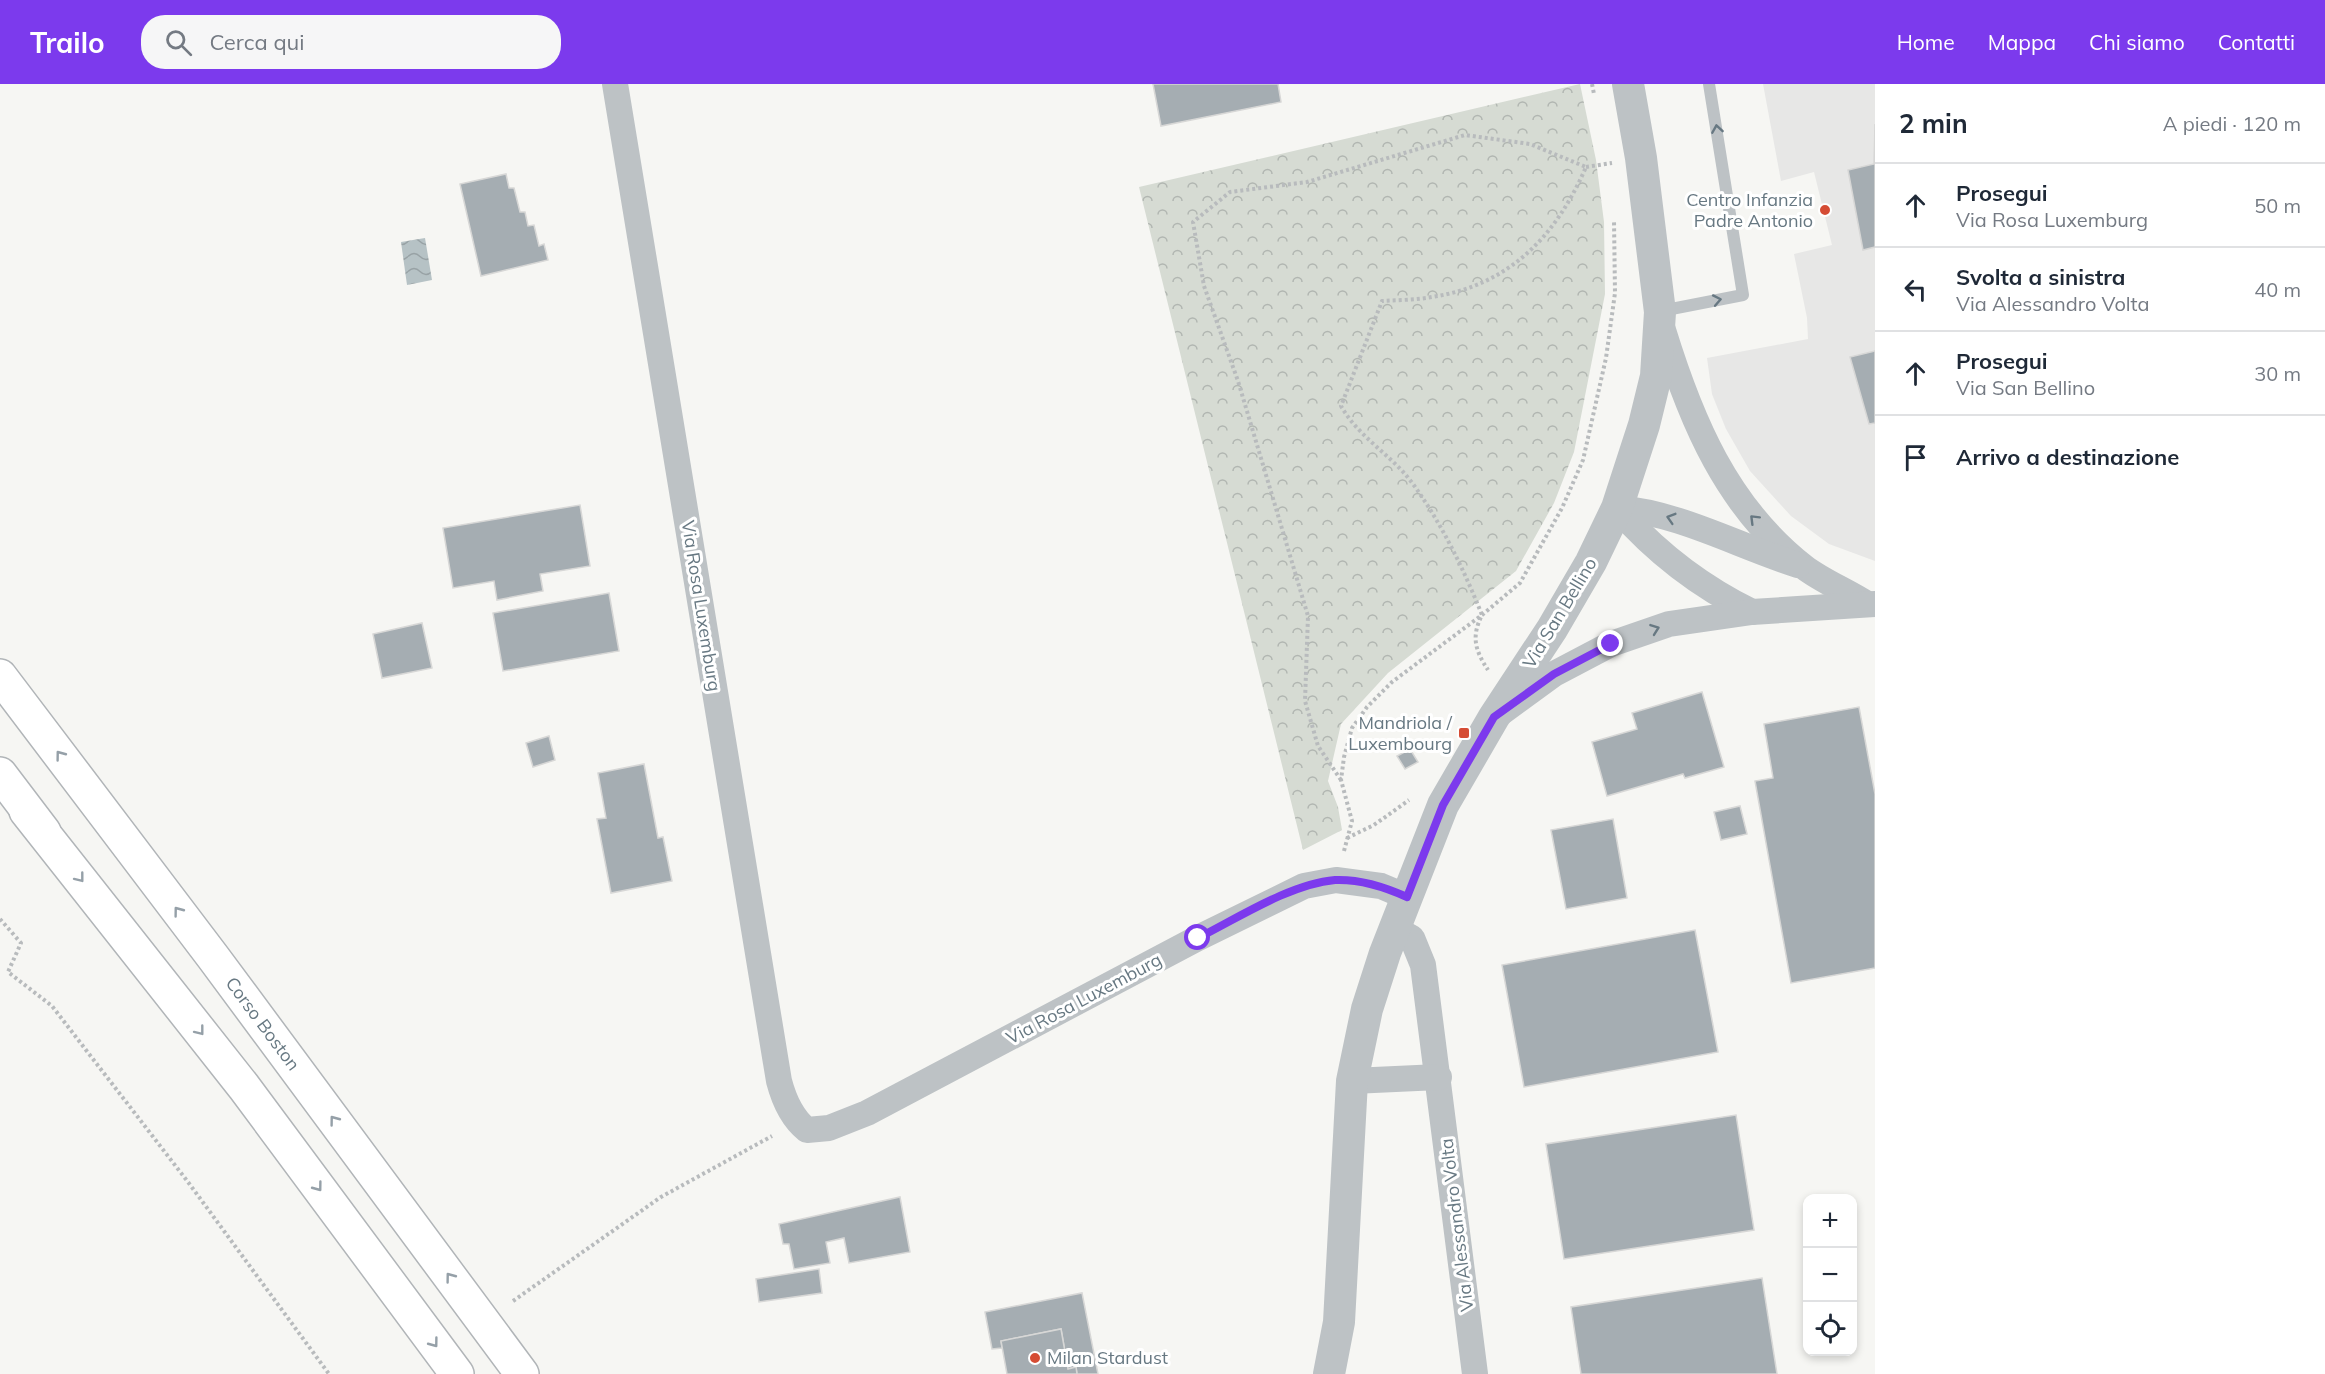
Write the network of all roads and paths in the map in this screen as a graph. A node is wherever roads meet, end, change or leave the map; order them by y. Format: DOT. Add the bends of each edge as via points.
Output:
graph roads {
  1 [pos="615,84"];
  2 [pos="1592,84"];
  3 [pos="1628,84"];
  4 [pos="1710,84"];
  5 [pos="1595,95"];
  6 [pos="1606,152"];
  7 [pos="1610,175"];
  8 [pos="1613,208"];
  9 [pos="1660,317"];
  10 [pos="1617,508"];
  11 [pos="1804,567"];
  12 [pos="1871,604"];
  13 [pos="1752,612"];
  14 [pos="1482,615"];
  15 [pos="1490,673"];
  16 [pos="0,676"];
  17 [pos="1494,717"];
  18 [pos="0,774"];
  19 [pos="1341,780"];
  20 [pos="0,783"];
  21 [pos="1415,793"];
  22 [pos="44,832"];
  23 [pos="1347,838"];
  24 [pos="1344,851"];
  25 [pos="1407,897"];
  26 [pos="0,919"];
  27 [pos="1394,928"];
  28 [pos="1439,1077"];
  29 [pos="1352,1081"];
  30 [pos="799,1124"];
  31 [pos="513,1301"];
  32 [pos="521,1370"];
  33 [pos="329,1374"];
  34 [pos="457,1374"];
  35 [pos="1329,1374"];
  36 [pos="1475,1374"];
  1 -- 30 [label="street, Via Rosa Luxemburg" via="779,1081"];
  2 -- 5 [label="path"];
  3 -- 9 [label="street, Via San Bellino"];
  9 -- 4 [label="lane, one-way" via="1743,295"];
  6 -- 7 [label="path"];
  8 -- 14 [label="path" via="1615,293 1606,358 1583,460 1562,508 1520,583"];
  9 -- 10 [label="street, Via San Bellino" via="1656,376"];
  11 -- 9 [label="street, Via San Bellino, one-way" via="1748,513 1725,482 1679,384"];
  11 -- 10 [label="street, Via San Bellino, one-way" via="1694,525 1645,511"];
  10 -- 13 [label="street" via="1644,540 1678,568"];
  10 -- 17 [label="street, Via San Bellino" via="1592,562"];
  11 -- 12 [label="street, Via San Bellino"];
  12 -- 13 [label="street, Via San Bellino"];
  17 -- 13 [label="street, Via San Bellino, one-way" via="1554,674 1611,644 1669,624"];
  14 -- 15 [label="path" via="1474,641"];
  14 -- 19 [label="path" via="1392,682 1367,707 1352,728"];
  14 -- 19 [label="path" via="1456,554 1412,482 1350,423 1341,406 1382,301 1434,297 1487,281 1525,258 1554,227 1586,167 1530,144 1465,135 1307,182 1230,192 1193,222 1204,286 1238,381 1308,616 1305,701 1318,746"];
  32 -- 16 [label="highway, Corso Boston, one-way"];
  17 -- 25 [label="street" via="1443,805"];
  18 -- 22 [label="highway"];
  19 -- 23 [label="path" via="1352,821"];
  20 -- 22 [label="highway"];
  21 -- 23 [label="path" via="1374,825"];
  22 -- 34 [label="highway, one-way" via="244,1087"];
  23 -- 24 [label="path"];
  25 -- 27 [label="street"];
  25 -- 30 [label="street, Via Rosa Luxemburg" via="1381,886 1336,880 1304,886 867,1113 829,1128 807,1130"];
  26 -- 33 [label="path" via="21,944 8,972 52,1006"];
  27 -- 28 [label="street, Via Alessandro Volta" via="1412,938 1423,965"];
  27 -- 29 [label="street" via="1367,1009"];
  28 -- 29 [label="street"];
  28 -- 36 [label="street, Via Alessandro Volta"];
  29 -- 35 [label="street" via="1338,1322"];
  30 -- 31 [label="path" via="756,1143 661,1197"];
}
